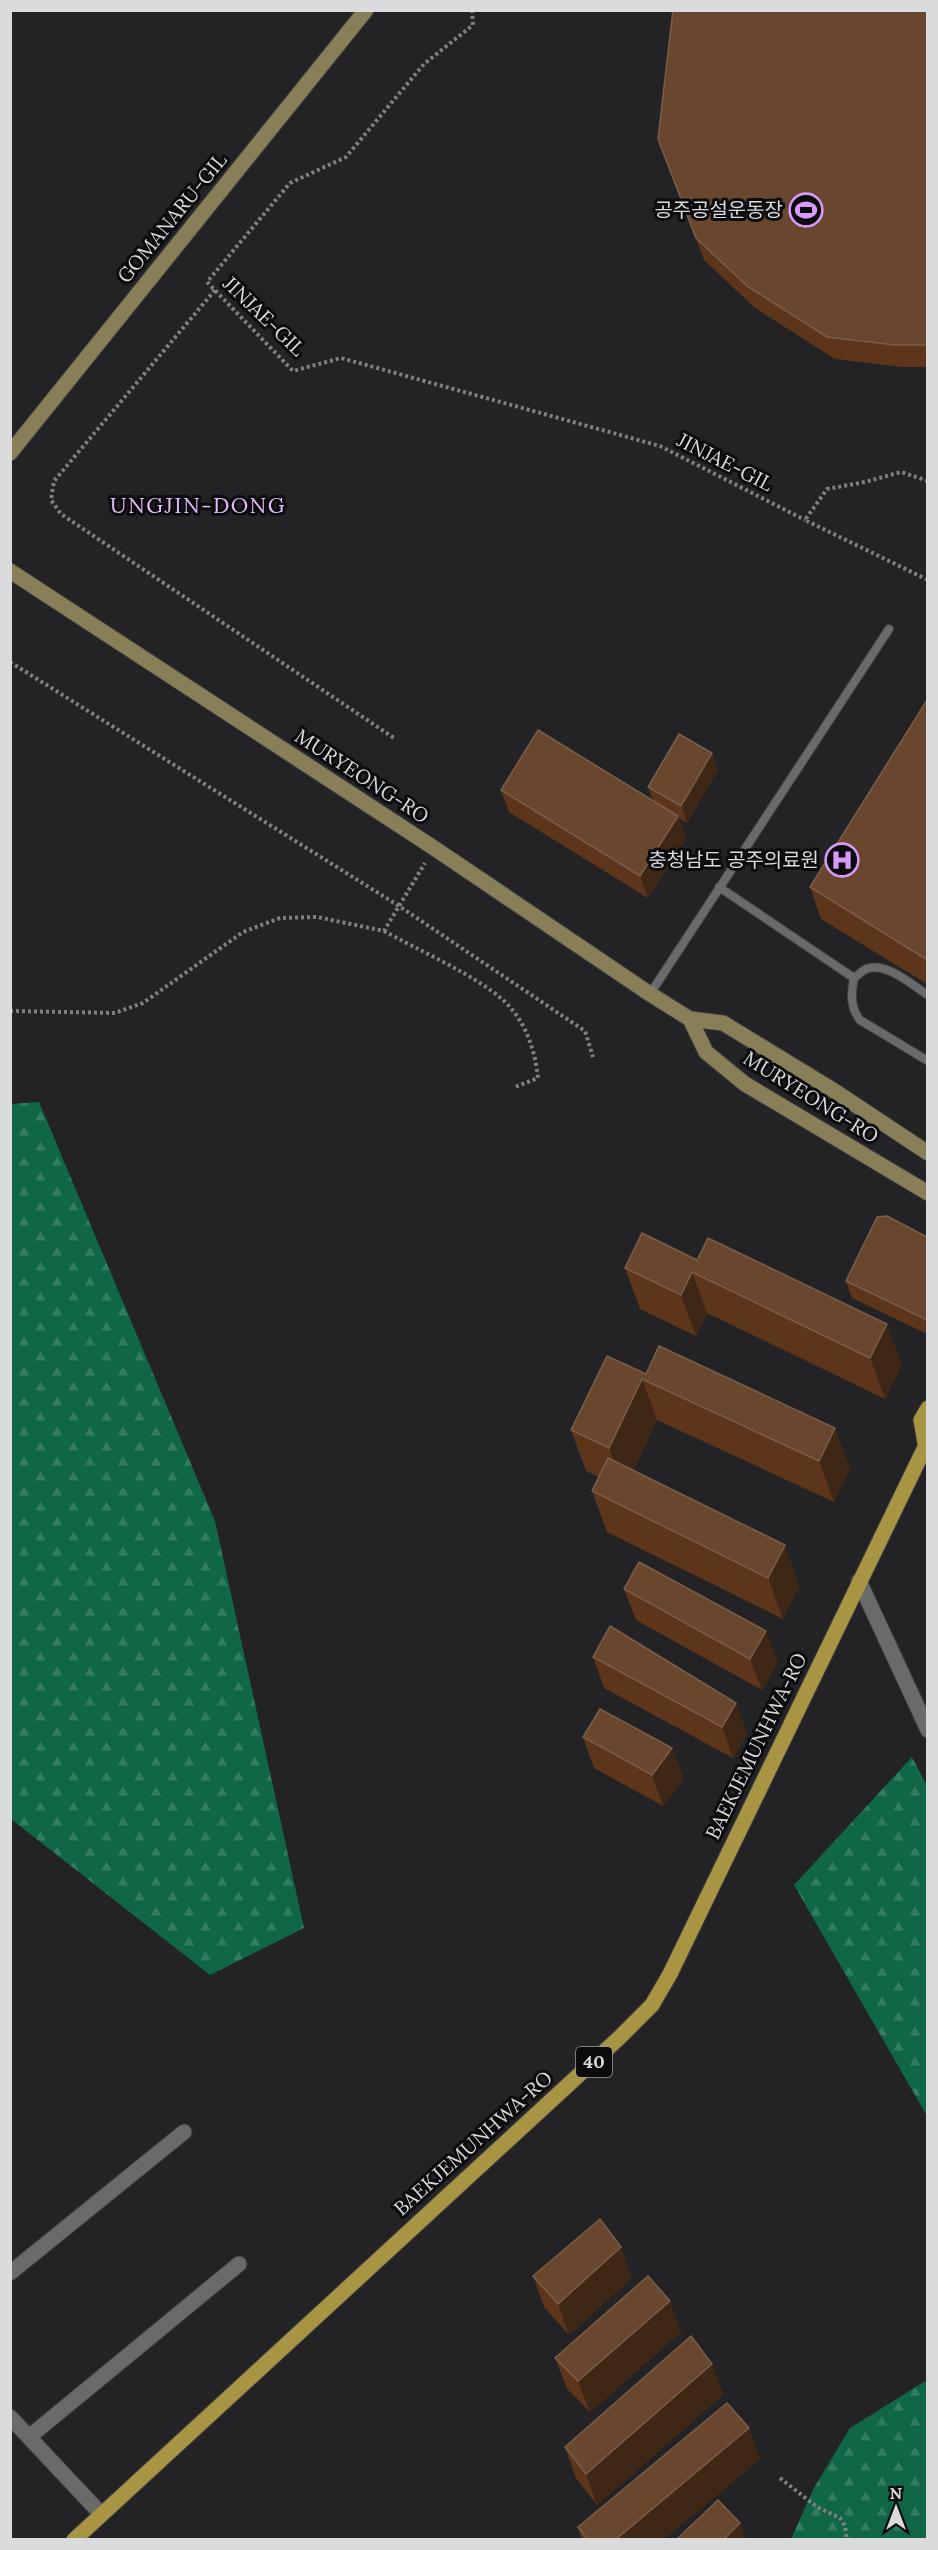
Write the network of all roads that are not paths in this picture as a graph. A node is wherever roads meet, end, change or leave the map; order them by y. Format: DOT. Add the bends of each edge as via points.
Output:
graph roads {
  1 [pos="366,10"];
  2 [pos="10,453"];
  3 [pos="10,571"];
  4 [pos="890,628"];
  5 [pos="720,887"];
  6 [pos="854,978"];
  7 [pos="650,994"];
  8 [pos="927,995"];
  9 [pos="690,1019"];
  10 [pos="927,1061"];
  11 [pos="927,1153"];
  12 [pos="927,1192"];
  13 [pos="927,1408"];
  14 [pos="926,1442"];
  15 [pos="859,1581"];
  16 [pos="927,1730"];
  17 [pos="184,2132"];
  18 [pos="239,2264"];
  19 [pos="10,2273"];
  20 [pos="10,2417"];
  21 [pos="29,2438"];
  22 [pos="101,2514"];
  23 [pos="74,2540"];
  1 -- 2 [label="main road, GOMANARU-GIL"];
  3 -- 7 [label="main road, MURYEONG-RO" via="435,848"];
  4 -- 5 [label="lane"];
  5 -- 6 [label="lane"];
  5 -- 7 [label="lane"];
  6 -- 8 [label="lane" via="866,969 888,970"];
  6 -- 10 [label="lane" via="851,995 860,1020"];
  7 -- 9 [label="main road, MURYEONG-RO"];
  9 -- 11 [label="main road, MURYEONG-RO" via="723,1023"];
  9 -- 12 [label="main road, MURYEONG-RO" via="706,1052 745,1084"];
  13 -- 14 [label="main road, BAEKJEMUNHWA-RO / 40" via="921,1420"];
  14 -- 15 [label="main road, BAEKJEMUNHWA-RO / 40"];
  15 -- 16 [label="street"];
  15 -- 22 [label="main road, BAEKJEMUNHWA-RO / 40" via="670,1974 651,2005"];
  17 -- 19 [label="street"];
  18 -- 21 [label="street"];
  20 -- 21 [label="street"];
  21 -- 22 [label="street"];
  22 -- 23 [label="main road, BAEKJEMUNHWA-RO / 40"];
}
